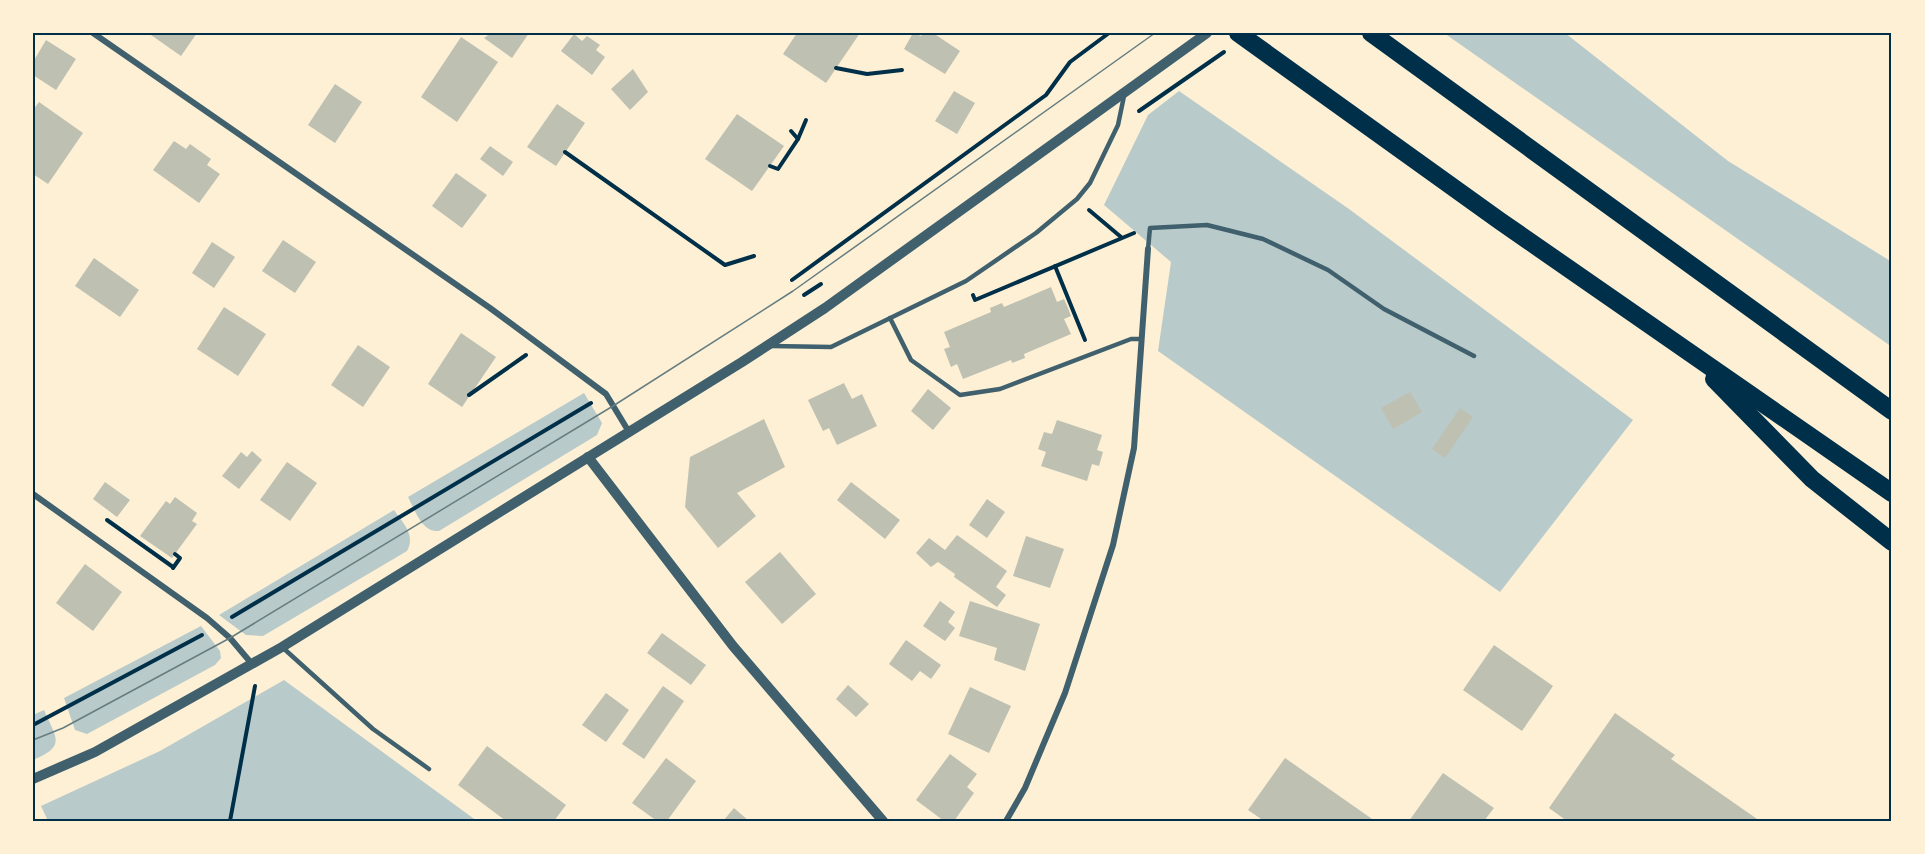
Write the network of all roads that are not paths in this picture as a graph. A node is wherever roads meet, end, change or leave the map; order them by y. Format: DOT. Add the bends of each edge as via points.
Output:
graph roads {
  1 [pos="93,33"];
  2 [pos="1207,33"];
  3 [pos="1371,33"];
  4 [pos="1235,40"];
  5 [pos="1125,91"];
  6 [pos="1148,249"];
  7 [pos="890,318"];
  8 [pos="1141,339"];
  9 [pos="766,346"];
  10 [pos="1688,352"];
  11 [pos="1474,356"];
  12 [pos="1892,411"];
  13 [pos="629,432"];
  14 [pos="588,457"];
  15 [pos="1892,493"];
  16 [pos="33,494"];
  17 [pos="1892,542"];
  18 [pos="282,647"];
  19 [pos="252,664"];
  20 [pos="429,769"];
  21 [pos="33,779"];
  22 [pos="883,821"];
  23 [pos="1006,821"];
  1 -- 13 [label="street" via="490,308 606,394"];
  2 -- 5 [label="street"];
  3 -- 12 [label="highway"];
  4 -- 10 [label="highway"];
  5 -- 7 [label="lane" via="1114,134 1090,183 1077,199 966,281"];
  5 -- 9 [label="street" via="825,308"];
  6 -- 8 [label="street"];
  6 -- 11 [label="lane" via="1150,228 1207,225 1263,239 1328,270 1384,309"];
  7 -- 8 [label="lane" via="911,360 960,395 1000,389 1131,339"];
  7 -- 9 [label="lane" via="831,347"];
  8 -- 23 [label="street" via="1134,448 1113,545 1065,693 1025,788"];
  9 -- 13 [label="street"];
  10 -- 15 [label="highway"];
  10 -- 17 [label="highway" via="1812,479"];
  13 -- 14 [label="street"];
  14 -- 18 [label="street"];
  14 -- 22 [label="street" via="734,646"];
  16 -- 19 [label="street" via="216,627"];
  18 -- 19 [label="street"];
  18 -- 20 [label="lane" via="373,729"];
  19 -- 21 [label="street" via="95,752"];
}
